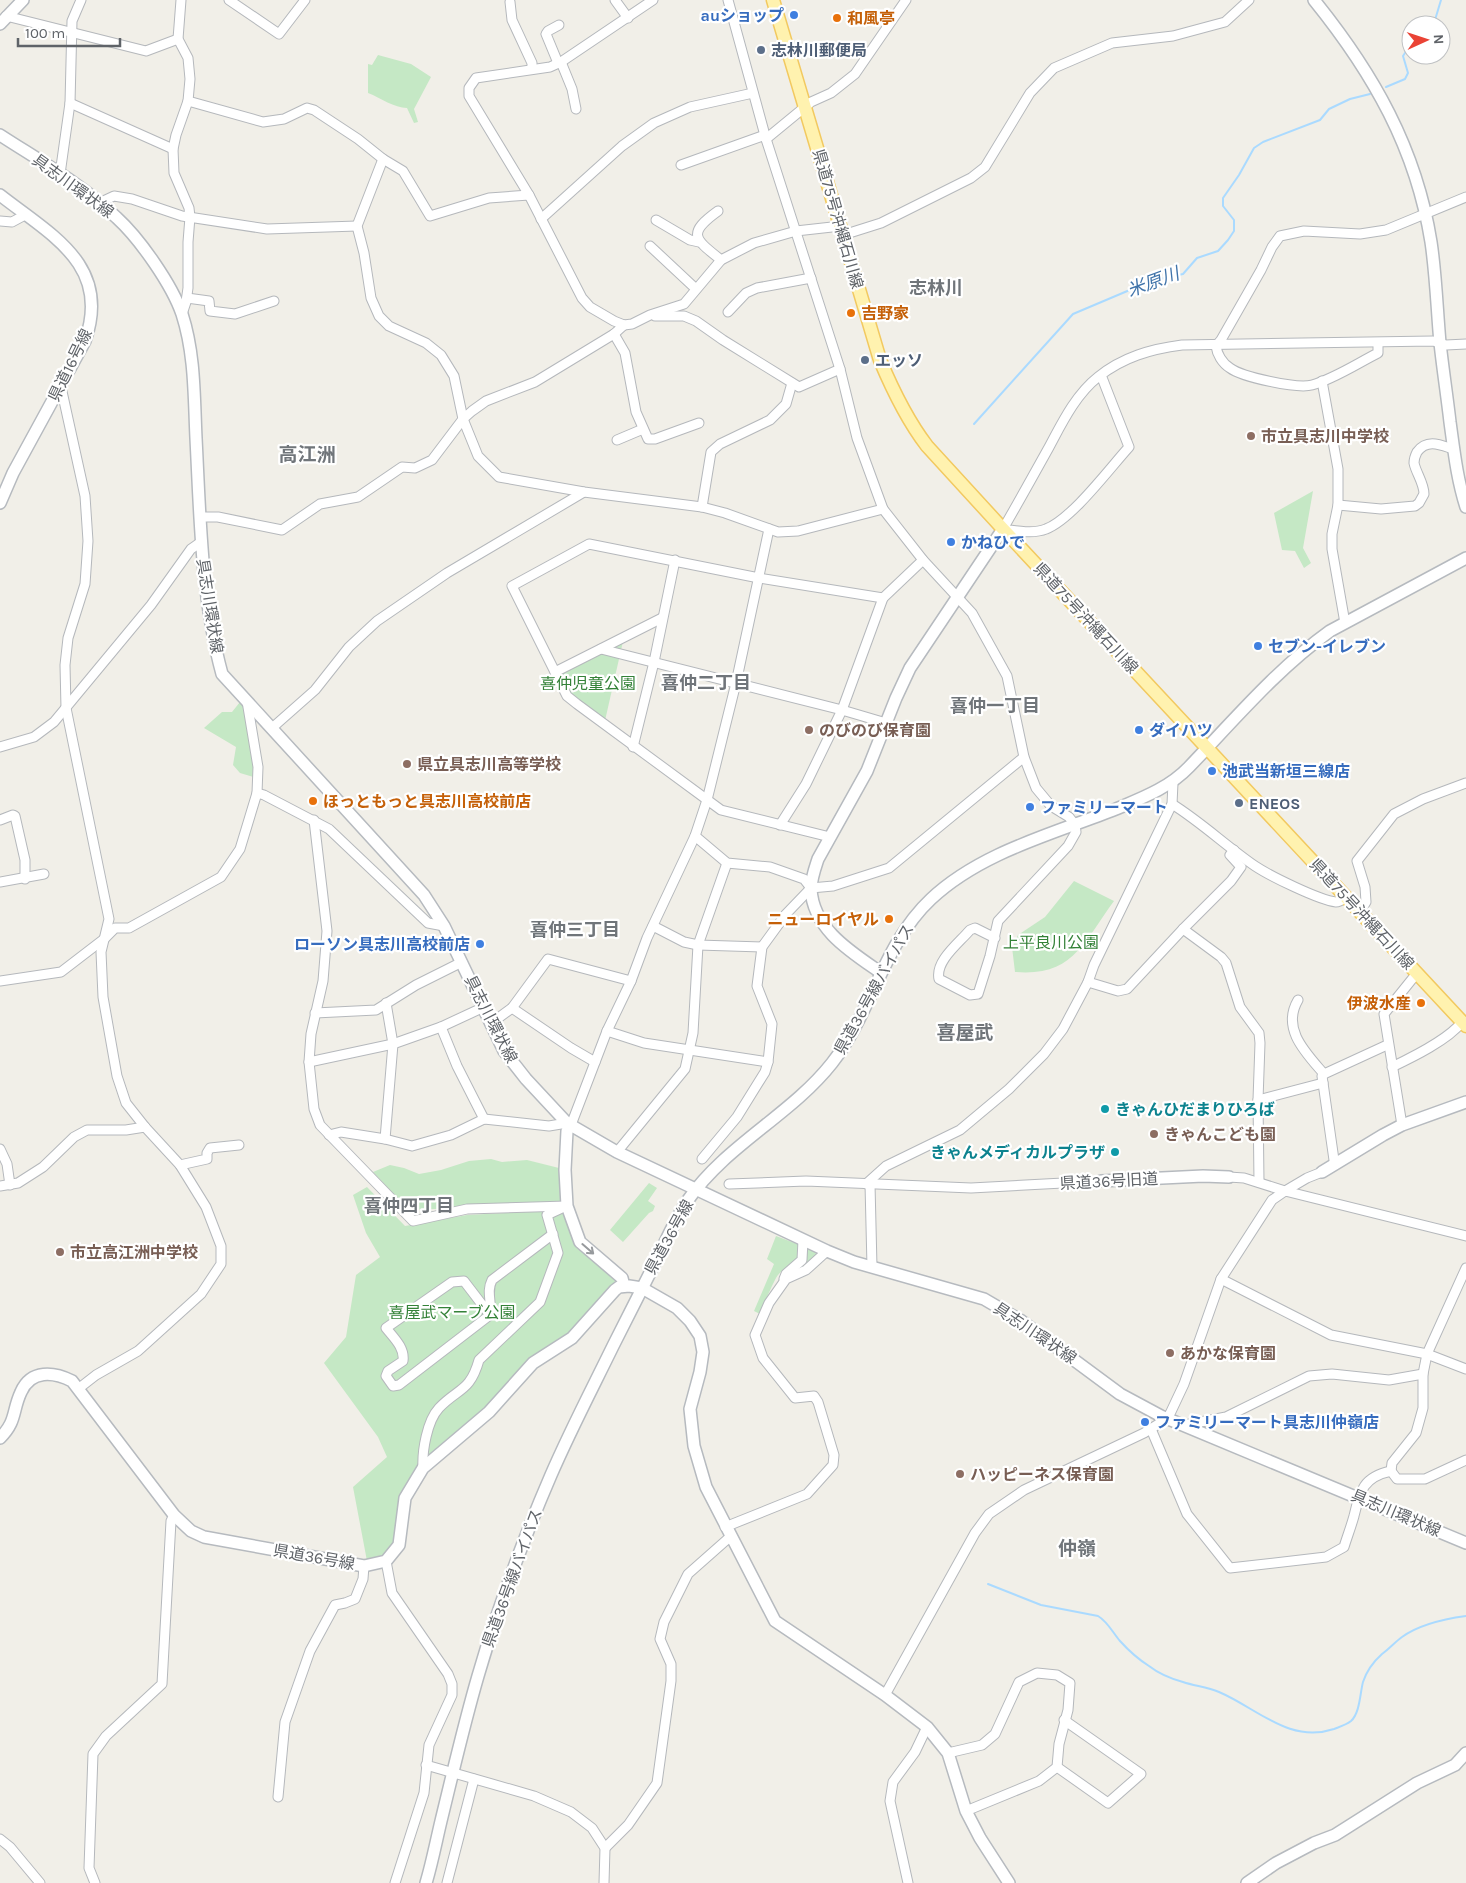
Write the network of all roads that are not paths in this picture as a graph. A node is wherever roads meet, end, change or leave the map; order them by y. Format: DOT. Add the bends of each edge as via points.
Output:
graph roads {
  1 [pos="23,0"];
  2 [pos="82,0"];
  3 [pos="181,0"];
  4 [pos="229,0"];
  5 [pos="305,0"];
  6 [pos="615,0"];
  7 [pos="653,0"];
  8 [pos="728,0"];
  9 [pos="773,0"];
  10 [pos="906,0"];
  11 [pos="1249,0"];
  12 [pos="1314,0"];
  13 [pos="510,2"];
  14 [pos="628,18"];
  15 [pos="3,20"];
  16 [pos="559,25"];
  17 [pos="72,33"];
  18 [pos="178,39"];
  19 [pos="560,63"];
  20 [pos="532,69"];
  21 [pos="753,93"];
  22 [pos="188,101"];
  23 [pos="70,103"];
  24 [pos="805,107"];
  25 [pos="576,109"];
  26 [pos="0,135"];
  27 [pos="766,137"];
  28 [pos="173,150"];
  29 [pos="383,160"];
  30 [pos="681,165"];
  31 [pos="60,174"];
  32 [pos="0,195"];
  33 [pos="529,195"];
  34 [pos="1466,197"];
  35 [pos="99,203"];
  36 [pos="718,211"];
  37 [pos="25,214"];
  38 [pos="1426,215"];
  39 [pos="190,217"];
  40 [pos="541,219"];
  41 [pos="656,220"];
  42 [pos="0,221"];
  43 [pos="357,226"];
  44 [pos="796,231"];
  45 [pos="842,231"];
  46 [pos="699,242"];
  47 [pos="650,246"];
  48 [pos="721,260"];
  49 [pos="811,278"];
  50 [pos="696,289"];
  51 [pos="187,298"];
  52 [pos="274,301"];
  53 [pos="728,312"];
  54 [pos="182,314"];
  55 [pos="650,315"];
  56 [pos="624,325"];
  57 [pos="614,334"];
  58 [pos="1378,343"];
  59 [pos="1440,343"];
  60 [pos="1466,344"];
  61 [pos="1216,346"];
  62 [pos="840,369"];
  63 [pos="1101,375"];
  64 [pos="1322,381"];
  65 [pos="792,383"];
  66 [pos="61,387"];
  67 [pos="462,419"];
  68 [pos="699,422"];
  69 [pos="643,428"];
  70 [pos="617,440"];
  71 [pos="1453,449"];
  72 [pos="584,492"];
  73 [pos="0,503"];
  74 [pos="1338,505"];
  75 [pos="702,507"];
  76 [pos="1466,507"];
  77 [pos="883,510"];
  78 [pos="200,517"];
  79 [pos="769,529"];
  80 [pos="1003,529"];
  81 [pos="201,542"];
  82 [pos="1466,558"];
  83 [pos="675,560"];
  84 [pos="923,560"];
  85 [pos="759,578"];
  86 [pos="959,597"];
  87 [pos="883,598"];
  88 [pos="662,618"];
  89 [pos="1345,623"];
  90 [pos="600,649"];
  91 [pos="654,662"];
  92 [pos="555,672"];
  93 [pos="736,683"];
  94 [pos="247,701"];
  95 [pos="66,708"];
  96 [pos="842,710"];
  97 [pos="886,723"];
  98 [pos="272,728"];
  99 [pos="633,747"];
  100 [pos="0,748"];
  101 [pos="1208,748"];
  102 [pos="1024,757"];
  103 [pos="1173,783"];
  104 [pos="1466,784"];
  105 [pos="257,793"];
  106 [pos="707,800"];
  107 [pos="1172,804"];
  108 [pos="0,820"];
  109 [pos="314,820"];
  110 [pos="780,825"];
  111 [pos="1075,826"];
  112 [pos="695,836"];
  113 [pos="830,836"];
  114 [pos="1234,850"];
  115 [pos="727,863"];
  116 [pos="44,874"];
  117 [pos="25,879"];
  118 [pos="0,882"];
  119 [pos="811,888"];
  120 [pos="1346,897"];
  121 [pos="1360,912"];
  122 [pos="444,926"];
  123 [pos="653,926"];
  124 [pos="1183,929"];
  125 [pos="995,938"];
  126 [pos="104,939"];
  127 [pos="698,945"];
  128 [pos="762,947"];
  129 [pos="462,962"];
  130 [pos="880,972"];
  131 [pos="1417,973"];
  132 [pos="0,981"];
  133 [pos="631,981"];
  134 [pos="1088,982"];
  135 [pos="1298,1000"];
  136 [pos="386,1003"];
  137 [pos="484,1007"];
  138 [pos="512,1008"];
  139 [pos="315,1013"];
  140 [pos="1465,1022"];
  141 [pos="490,1024"];
  142 [pos="440,1027"];
  143 [pos="606,1031"];
  144 [pos="393,1044"];
  145 [pos="1387,1045"];
  146 [pos="690,1050"];
  147 [pos="309,1062"];
  148 [pos="595,1062"];
  149 [pos="768,1062"];
  150 [pos="1392,1067"];
  151 [pos="1324,1079"];
  152 [pos="1258,1100"];
  153 [pos="1466,1102"];
  154 [pos="484,1120"];
  155 [pos="569,1124"];
  156 [pos="1402,1125"];
  157 [pos="145,1127"];
  158 [pos="329,1135"];
  159 [pos="386,1139"];
  160 [pos="239,1145"];
  161 [pos="0,1149"];
  162 [pos="618,1152"];
  163 [pos="702,1159"];
  164 [pos="1336,1164"];
  165 [pos="180,1165"];
  166 [pos="1322,1172"];
  167 [pos="1229,1177"];
  168 [pos="1101,1181"];
  169 [pos="1259,1182"];
  170 [pos="729,1184"];
  171 [pos="868,1184"];
  172 [pos="10,1185"];
  173 [pos="0,1186"];
  174 [pos="696,1190"];
  175 [pos="1285,1191"];
  176 [pos="567,1206"];
  177 [pos="554,1234"];
  178 [pos="1466,1236"];
  179 [pos="804,1240"];
  180 [pos="827,1252"];
  181 [pos="872,1267"];
  182 [pos="1466,1268"];
  183 [pos="1222,1278"];
  184 [pos="624,1286"];
  185 [pos="781,1287"];
  186 [pos="642,1288"];
  187 [pos="490,1315"];
  188 [pos="1427,1354"];
  189 [pos="1466,1369"];
  190 [pos="1423,1374"];
  191 [pos="78,1389"];
  192 [pos="1168,1418"];
  193 [pos="1184,1426"];
  194 [pos="1151,1430"];
  195 [pos="0,1438"];
  196 [pos="1466,1460"];
  197 [pos="423,1468"];
  198 [pos="1390,1471"];
  199 [pos="1358,1498"];
  200 [pos="174,1515"];
  201 [pos="728,1531"];
  202 [pos="1466,1543"];
  203 [pos="386,1561"];
  204 [pos="364,1566"];
  205 [pos="885,1695"];
  206 [pos="1064,1720"];
  207 [pos="927,1727"];
  208 [pos="948,1753"];
  209 [pos="1466,1753"];
  210 [pos="426,1765"];
  211 [pos="1057,1767"];
  212 [pos="453,1772"];
  213 [pos="474,1779"];
  214 [pos="278,1797"];
  215 [pos="966,1811"];
  216 [pos="0,1839"];
  217 [pos="605,1848"];
  218 [pos="40,1883"];
  219 [pos="95,1883"];
  220 [pos="395,1883"];
  221 [pos="426,1883"];
  222 [pos="447,1883"];
  223 [pos="604,1883"];
  224 [pos="908,1883"];
  225 [pos="1009,1883"];
  226 [pos="1247,1883"];
  1 -- 15 [label="main road"];
  2 -- 17 [label="street" via="72,21"];
  3 -- 18 [label="street"];
  4 -- 5 [label="street" via="280,34"];
  6 -- 14 [label="street"];
  7 -- 14 [label="street"];
  8 -- 21 [label="street"];
  9 -- 24 [label="main road, 県道75号沖縄石川線"];
  10 -- 24 [label="street" via="855,74 831,93"];
  11 -- 45 [label="street" via="1225,22 1173,36 1112,43 1054,68 1030,93 985,167 971,178 881,224"];
  12 -- 38 [label="main road" via="1355,53 1390,112 1412,163"];
  13 -- 20 [label="street" via="512,20"];
  14 -- 19 [label="street"];
  15 -- 17 [label="street"];
  16 -- 19 [label="street" via="546,34"];
  17 -- 18 [label="street" via="146,51"];
  17 -- 23 [label="street"];
  18 -- 22 [label="street" via="188,58"];
  19 -- 20 [label="street"];
  19 -- 25 [label="street" via="572,89"];
  20 -- 33 [label="street" via="476,78 469,88 470,96"];
  21 -- 27 [label="street"];
  21 -- 40 [label="street" via="690,107 654,123 622,146"];
  22 -- 28 [label="street"];
  22 -- 29 [label="street" via="263,122 284,120 307,108 314,110"];
  23 -- 28 [label="street"];
  23 -- 31 [label="street"];
  24 -- 27 [label="street"];
  24 -- 45 [label="main road, 県道75号沖縄石川線"];
  26 -- 31 [label="main road, 具志川環状線"];
  27 -- 30 [label="street"];
  27 -- 44 [label="street"];
  28 -- 39 [label="street" via="174,173"];
  29 -- 33 [label="street" via="403,171 430,216 489,198"];
  29 -- 43 [label="street"];
  31 -- 35 [label="main road, 具志川環状線"];
  32 -- 37 [label="main road, 県道16号線"];
  33 -- 40 [label="street"];
  34 -- 38 [label="street"];
  35 -- 39 [label="street" via="114,196"];
  35 -- 54 [label="main road, 具志川環状線" via="118,218 148,254"];
  36 -- 46 [label="street" via="702,222"];
  37 -- 42 [label="street" via="12,222"];
  37 -- 66 [label="main road, 県道16号線" via="77,259 91,293 91,324 86,341"];
  38 -- 59 [label="main road"];
  38 -- 61 [label="street" via="1374,232 1304,231 1280,236"];
  39 -- 43 [label="street" via="267,229"];
  39 -- 51 [label="street"];
  40 -- 56 [label="street" via="582,298 590,307"];
  41 -- 46 [label="street"];
  43 -- 67 [label="street" via="371,298 379,316 389,326 426,343 441,355 454,376"];
  44 -- 45 [label="street"];
  44 -- 48 [label="street" via="754,243"];
  44 -- 49 [label="street"];
  45 -- 80 [label="main road, 県道75号沖縄石川線" via="880,360 902,408 927,446"];
  46 -- 48 [label="street"];
  47 -- 50 [label="street"];
  48 -- 50 [label="street"];
  49 -- 53 [label="street" via="757,288 746,293"];
  49 -- 62 [label="street"];
  50 -- 55 [label="street" via="684,304"];
  51 -- 52 [label="street" via="210,301 210,311 235,314"];
  51 -- 54 [label="street"];
  54 -- 78 [label="main road, 具志川環状線" via="192,356"];
  55 -- 56 [label="street"];
  55 -- 65 [label="street" via="684,316 696,321"];
  56 -- 57 [label="street"];
  57 -- 67 [label="street" via="535,382 486,401"];
  57 -- 69 [label="street" via="625,353 636,412"];
  58 -- 59 [label="street"];
  58 -- 61 [label="street"];
  58 -- 64 [label="street" via="1378,353"];
  59 -- 60 [label="street"];
  59 -- 71 [label="main road"];
  61 -- 63 [label="street" via="1182,345 1147,352 1119,362"];
  61 -- 64 [label="street" via="1217,353 1229,368 1260,379 1300,387"];
  62 -- 65 [label="street" via="799,387"];
  62 -- 77 [label="street" via="857,438"];
  63 -- 80 [label="street" via="1086,389 1065,418"];
  63 -- 80 [label="street" via="1129,447 1070,514 1046,530"];
  64 -- 74 [label="street" via="1338,469"];
  65 -- 75 [label="street" via="786,404 770,420 720,444 711,452"];
  66 -- 73 [label="main road, 県道16号線" via="13,472"];
  66 -- 95 [label="street" via="84,496 88,541 85,584 68,638"];
  67 -- 72 [label="street" via="478,456 499,477"];
  67 -- 78 [label="street" via="432,460 415,468 402,467 358,497 320,504 282,530 218,517"];
  68 -- 69 [label="street" via="648,439"];
  69 -- 70 [label="street"];
  71 -- 74 [label="street" via="1428,443 1420,448 1414,464 1424,494 1415,506 1381,509"];
  71 -- 76 [label="main road"];
  72 -- 75 [label="street"];
  72 -- 98 [label="street" via="447,573 377,621 348,647 315,690"];
  74 -- 89 [label="street" via="1332,549"];
  75 -- 79 [label="street"];
  77 -- 79 [label="street" via="798,531"];
  77 -- 84 [label="street"];
  78 -- 81 [label="main road, 具志川環状線"];
  79 -- 85 [label="street"];
  80 -- 86 [label="main road"];
  80 -- 101 [label="main road, 県道75号沖縄石川線"];
  81 -- 94 [label="main road, 具志川環状線" via="214,644 222,674"];
  81 -- 95 [label="street" via="191,549 151,605"];
  82 -- 89 [label="main road, 県道36号線バイパス"];
  83 -- 85 [label="street"];
  83 -- 88 [label="street"];
  83 -- 92 [label="street" via="589,544 512,586"];
  84 -- 86 [label="street"];
  84 -- 87 [label="street"];
  85 -- 87 [label="street"];
  85 -- 93 [label="street"];
  86 -- 97 [label="main road" via="910,668"];
  86 -- 102 [label="street" via="972,613 1007,676"];
  87 -- 96 [label="street"];
  88 -- 90 [label="street"];
  88 -- 91 [label="street"];
  89 -- 101 [label="main road, 県道36号線バイパス" via="1315,641 1287,665"];
  90 -- 91 [label="street"];
  90 -- 92 [label="street"];
  91 -- 93 [label="street"];
  91 -- 99 [label="street"];
  92 -- 99 [label="street" via="567,696"];
  93 -- 96 [label="street"];
  93 -- 106 [label="street"];
  94 -- 98 [label="main road, 具志川環状線"];
  94 -- 105 [label="street" via="258,767"];
  95 -- 100 [label="street" via="34,737"];
  95 -- 126 [label="street" via="109,919"];
  96 -- 97 [label="street"];
  96 -- 110 [label="street" via="806,784"];
  97 -- 113 [label="main road" via="867,771"];
  98 -- 122 [label="main road, 具志川環状線" via="424,895"];
  99 -- 106 [label="street"];
  101 -- 103 [label="main road, 県道36号線バイパス"];
  101 -- 120 [label="main road, 県道75号沖縄石川線"];
  102 -- 111 [label="street" via="1036,788"];
  102 -- 119 [label="street" via="889,868 832,886"];
  103 -- 107 [label="street"];
  103 -- 111 [label="main road, 県道36号線バイパス"];
  104 -- 121 [label="street" via="1422,798 1394,814 1357,861 1366,902"];
  105 -- 109 [label="street"];
  105 -- 126 [label="street" via="240,849 221,877 130,928 116,928"];
  106 -- 110 [label="street" via="721,810"];
  106 -- 112 [label="street"];
  107 -- 114 [label="street"];
  107 -- 134 [label="street"];
  108 -- 117 [label="street" via="15,816 25,860"];
  109 -- 122 [label="street" via="329,829 428,923"];
  109 -- 139 [label="street" via="327,930 323,981"];
  110 -- 113 [label="street"];
  111 -- 125 [label="street" via="1076,832 1068,846 998,921"];
  111 -- 130 [label="main road, 県道36号線バイパス" via="999,855 958,876 914,916"];
  112 -- 115 [label="street"];
  112 -- 123 [label="street"];
  113 -- 119 [label="main road" via="818,859"];
  114 -- 120 [label="street" via="1256,866 1303,890 1335,902"];
  114 -- 124 [label="street" via="1230,855 1241,867"];
  115 -- 119 [label="street" via="770,867 804,879"];
  115 -- 127 [label="street"];
  116 -- 117 [label="street"];
  117 -- 118 [label="street"];
  119 -- 128 [label="street" via="786,914"];
  119 -- 130 [label="main road" via="816,911 830,934"];
  120 -- 121 [label="main road, 県道75号沖縄石川線"];
  121 -- 131 [label="main road, 県道75号沖縄石川線"];
  122 -- 129 [label="main road, 具志川環状線"];
  123 -- 127 [label="street" via="684,942"];
  123 -- 133 [label="street"];
  124 -- 134 [label="street" via="1127,989 1118,991"];
  124 -- 152 [label="street" via="1226,963 1240,1007 1259,1033"];
  125 -- 125 [label="street" via="978,994 970,995 939,979 937,974 943,960 970,930 975,928"];
  126 -- 132 [label="street" via="61,972"];
  126 -- 157 [label="street" via="101,952 103,997 116,1076 126,1103"];
  127 -- 128 [label="street"];
  127 -- 146 [label="street"];
  128 -- 149 [label="street" via="757,986 772,1024"];
  129 -- 136 [label="street"];
  129 -- 137 [label="main road, 具志川環状線"];
  130 -- 174 [label="main road, 県道36号線バイパス" via="855,1025 831,1064"];
  131 -- 140 [label="main road, 県道75号沖縄石川線"];
  131 -- 145 [label="street" via="1384,1014"];
  133 -- 138 [label="street" via="548,959"];
  133 -- 143 [label="street"];
  134 -- 171 [label="street" via="1063,1029 1044,1054 1009,1089 960,1130 886,1166"];
  135 -- 151 [label="street" via="1292,1026"];
  136 -- 139 [label="street" via="376,1010"];
  136 -- 144 [label="street"];
  137 -- 141 [label="main road, 具志川環状線"];
  137 -- 142 [label="street"];
  138 -- 141 [label="street"];
  138 -- 148 [label="street"];
  139 -- 147 [label="street"];
  140 -- 150 [label="street"];
  141 -- 155 [label="main road, 具志川環状線" via="513,1064"];
  142 -- 144 [label="street"];
  142 -- 154 [label="street"];
  143 -- 146 [label="street" via="644,1043"];
  143 -- 148 [label="street"];
  144 -- 147 [label="street"];
  144 -- 159 [label="street"];
  145 -- 150 [label="street"];
  145 -- 151 [label="street"];
  146 -- 149 [label="street"];
  146 -- 162 [label="street" via="685,1069"];
  147 -- 158 [label="street" via="314,1109 320,1125"];
  148 -- 155 [label="street"];
  149 -- 163 [label="street" via="738,1117"];
  150 -- 156 [label="street"];
  151 -- 152 [label="street"];
  151 -- 164 [label="street"];
  152 -- 169 [label="street"];
  153 -- 156 [label="main road"];
  154 -- 155 [label="street" via="548,1126"];
  154 -- 159 [label="street" via="451,1135 412,1146"];
  155 -- 162 [label="main road, 具志川環状線"];
  155 -- 176 [label="main road" via="565,1170"];
  156 -- 164 [label="main road"];
  157 -- 165 [label="street"];
  157 -- 172 [label="street" via="86,1130 74,1137 43,1167"];
  158 -- 159 [label="street" via="342,1132"];
  158 -- 176 [label="street" via="413,1221 467,1210"];
  160 -- 165 [label="street" via="210,1148 207,1159"];
  161 -- 172 [label="street" via="7,1164"];
  162 -- 174 [label="main road, 具志川環状線"];
  164 -- 166 [label="main road"];
  165 -- 191 [label="street" via="206,1207 221,1246 221,1264 201,1294 138,1351"];
  166 -- 175 [label="street"];
  167 -- 168 [label="main road, 県道36号旧道"];
  167 -- 169 [label="street, 県道36号旧道"];
  168 -- 171 [label="street, 県道36号旧道" via="971,1188"];
  169 -- 175 [label="street, 県道36号旧道"];
  170 -- 171 [label="street, 県道36号旧道" via="806,1181"];
  171 -- 181 [label="street"];
  172 -- 173 [label="street"];
  174 -- 179 [label="main road, 具志川環状線"];
  174 -- 186 [label="main road, 県道36号線" via="676,1221"];
  175 -- 178 [label="street, 県道36号旧道"];
  175 -- 183 [label="street" via="1272,1200"];
  176 -- 177 [label="street" via="547,1214"];
  176 -- 184 [label="main road, one-way" via="580,1242 622,1278"];
  177 -- 187 [label="street" via="492,1280 488,1288 492,1304"];
  177 -- 197 [label="street" via="558,1253 540,1302 479,1360 468,1385 438,1408 422,1451"];
  179 -- 180 [label="main road, 具志川環状線"];
  179 -- 185 [label="street" via="802,1260 786,1274"];
  180 -- 181 [label="main road, 具志川環状線"];
  180 -- 185 [label="street" via="806,1270 786,1279"];
  181 -- 192 [label="main road, 具志川環状線" via="984,1299 1020,1320 1120,1394"];
  182 -- 188 [label="street"];
  183 -- 188 [label="street" via="1331,1335"];
  183 -- 192 [label="street" via="1184,1384"];
  184 -- 186 [label="main road, 県道36号線"];
  184 -- 197 [label="main road, 県道36号線" via="615,1290 572,1338 533,1363 489,1412"];
  185 -- 201 [label="street" via="769,1303 755,1335 763,1358 795,1398 814,1396 818,1402 834,1455 833,1464 807,1494"];
  186 -- 201 [label="main road" via="677,1308 700,1336 703,1352 690,1409 693,1437 706,1487"];
  186 -- 212 [label="main road, 県道36号線バイパス" via="552,1472 515,1564 492,1627"];
  187 -- 187 [label="street" via="399,1385 390,1384 386,1376 388,1371 403,1362 404,1356 386,1328 452,1282 464,1281"];
  188 -- 189 [label="street"];
  188 -- 190 [label="street"];
  190 -- 193 [label="street" via="1389,1380 1332,1374 1309,1376 1226,1416"];
  190 -- 198 [label="street" via="1422,1408 1416,1433 1392,1463"];
  191 -- 195 [label="main road, 県道36号線" via="72,1381 55,1374 33,1379 21,1391 14,1417"];
  191 -- 200 [label="main road, 県道36号線"];
  192 -- 193 [label="main road, 具志川環状線"];
  192 -- 194 [label="street"];
  193 -- 199 [label="main road, 具志川環状線"];
  194 -- 199 [label="street" via="1188,1514 1230,1568 1326,1557 1344,1547"];
  194 -- 205 [label="street" via="1024,1490 989,1514 975,1532"];
  196 -- 198 [label="street" via="1424,1479 1397,1479"];
  197 -- 203 [label="main road, 県道36号線" via="405,1498 399,1546"];
  198 -- 199 [label="street" via="1376,1474 1363,1486"];
  199 -- 202 [label="main road, 具志川環状線"];
  200 -- 204 [label="main road, 県道36号線" via="191,1531 204,1537"];
  200 -- 219 [label="street" via="171,1521 162,1684 106,1736 93,1754 89,1868"];
  201 -- 205 [label="main road" via="775,1621"];
  201 -- 217 [label="street" via="688,1574 664,1622 660,1638 672,1664 657,1783 628,1825"];
  203 -- 204 [label="main road, 県道36号線"];
  203 -- 210 [label="street" via="392,1593 452,1684 452,1695 429,1745"];
  204 -- 214 [label="street" via="355,1599 335,1605 310,1651 285,1722"];
  205 -- 207 [label="main road"];
  206 -- 208 [label="street" via="1070,1683 1057,1675 1038,1673 1019,1682 995,1734 982,1745"];
  206 -- 211 [label="street"];
  206 -- 211 [label="street" via="1141,1774 1108,1803"];
  207 -- 208 [label="main road"];
  207 -- 224 [label="street" via="915,1752 893,1782 890,1801"];
  208 -- 215 [label="main road"];
  209 -- 226 [label="main road" via="1455,1765 1417,1783 1335,1835 1276,1863"];
  210 -- 212 [label="street"];
  210 -- 220 [label="street" via="424,1793"];
  211 -- 215 [label="street" via="1040,1780"];
  212 -- 213 [label="street"];
  212 -- 221 [label="main road, 県道36号線バイパス"];
  213 -- 217 [label="street" via="534,1796 571,1812 592,1828"];
  213 -- 222 [label="street"];
  215 -- 225 [label="main road"];
  216 -- 218 [label="street"];
  217 -- 223 [label="street"];
}
